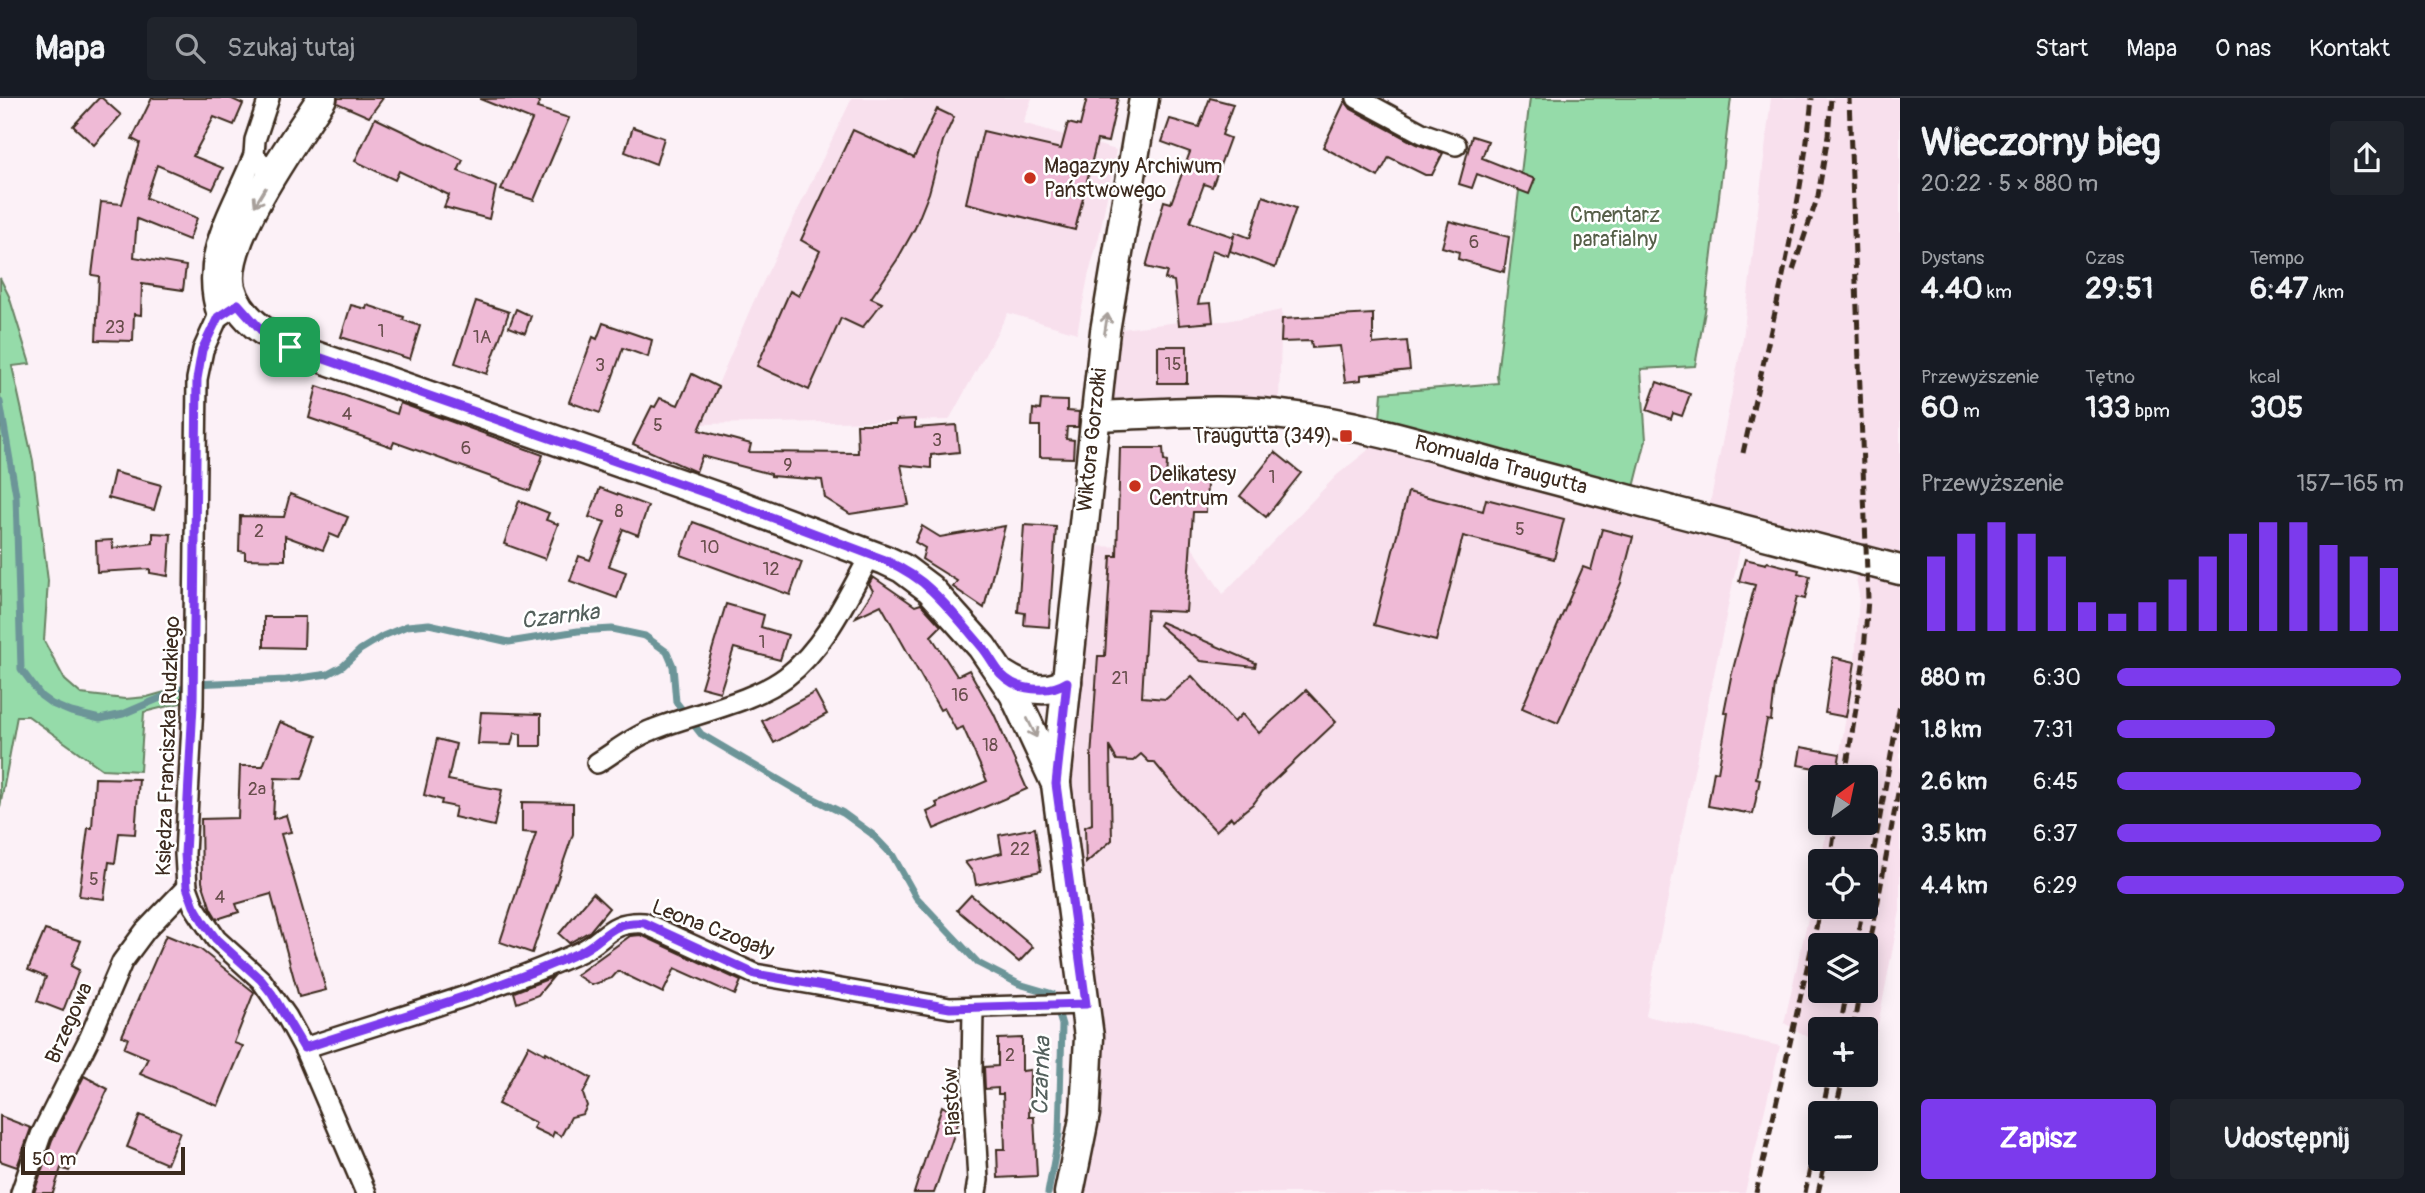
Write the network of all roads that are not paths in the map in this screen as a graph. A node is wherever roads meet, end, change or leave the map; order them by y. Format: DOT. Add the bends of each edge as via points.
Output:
graph roads {
  1 [pos="269,98"];
  2 [pos="322,98"];
  3 [pos="1144,98"];
  4 [pos="1357,98"];
  5 [pos="1456,145"];
  6 [pos="265,162"];
  7 [pos="229,303"];
  8 [pos="1095,416"];
  9 [pos="871,554"];
  10 [pos="1900,570"];
  11 [pos="1003,676"];
  12 [pos="1067,682"];
  13 [pos="597,763"];
  14 [pos="1056,784"];
  15 [pos="187,887"];
  16 [pos="1086,1004"];
  17 [pos="973,1008"];
  18 [pos="304,1048"];
  19 [pos="21,1193"];
  20 [pos="366,1193"];
  21 [pos="976,1193"];
  22 [pos="1069,1193"];
  1 -- 6 [label="street" via="255,140"];
  2 -- 6 [label="main road"];
  8 -- 3 [label="main road, Wiktora Gorzołki, one-way"];
  4 -- 5 [label="street" via="1422,133"];
  6 -- 7 [label="main road" via="255,206 237,243"];
  7 -- 9 [label="main road" via="290,347"];
  7 -- 15 [label="street, Księdza Franciszka Rudzkiego" via="202,350 197,379"];
  8 -- 10 [label="main road, Romualda Traugutta" via="1231,411 1336,422"];
  8 -- 12 [label="main road, Wiktora Gorzołki"];
  9 -- 11 [label="main road" via="902,568 930,589"];
  9 -- 13 [label="street" via="824,634 785,678 761,692 648,731"];
  11 -- 12 [label="main road" via="1044,690"];
  11 -- 14 [label="main road, one-way"];
  12 -- 14 [label="main road, Wiktora Gorzołki"];
  14 -- 16 [label="main road"];
  15 -- 18 [label="street, Księdza Franciszka Rudzkiego" via="204,923 261,980"];
  15 -- 19 [label="street, Brzegowa" via="122,962 41,1135"];
  16 -- 17 [label="street, Leona Czogały"];
  16 -- 22 [label="main road" via="1088,1092"];
  17 -- 18 [label="street, Leona Czogały" via="950,1008 755,974 644,923 626,922 581,952 551,964"];
  17 -- 21 [label="street, Piastów"];
  18 -- 20 [label="street, Księdza Franciszka Rudzkiego"];
}
